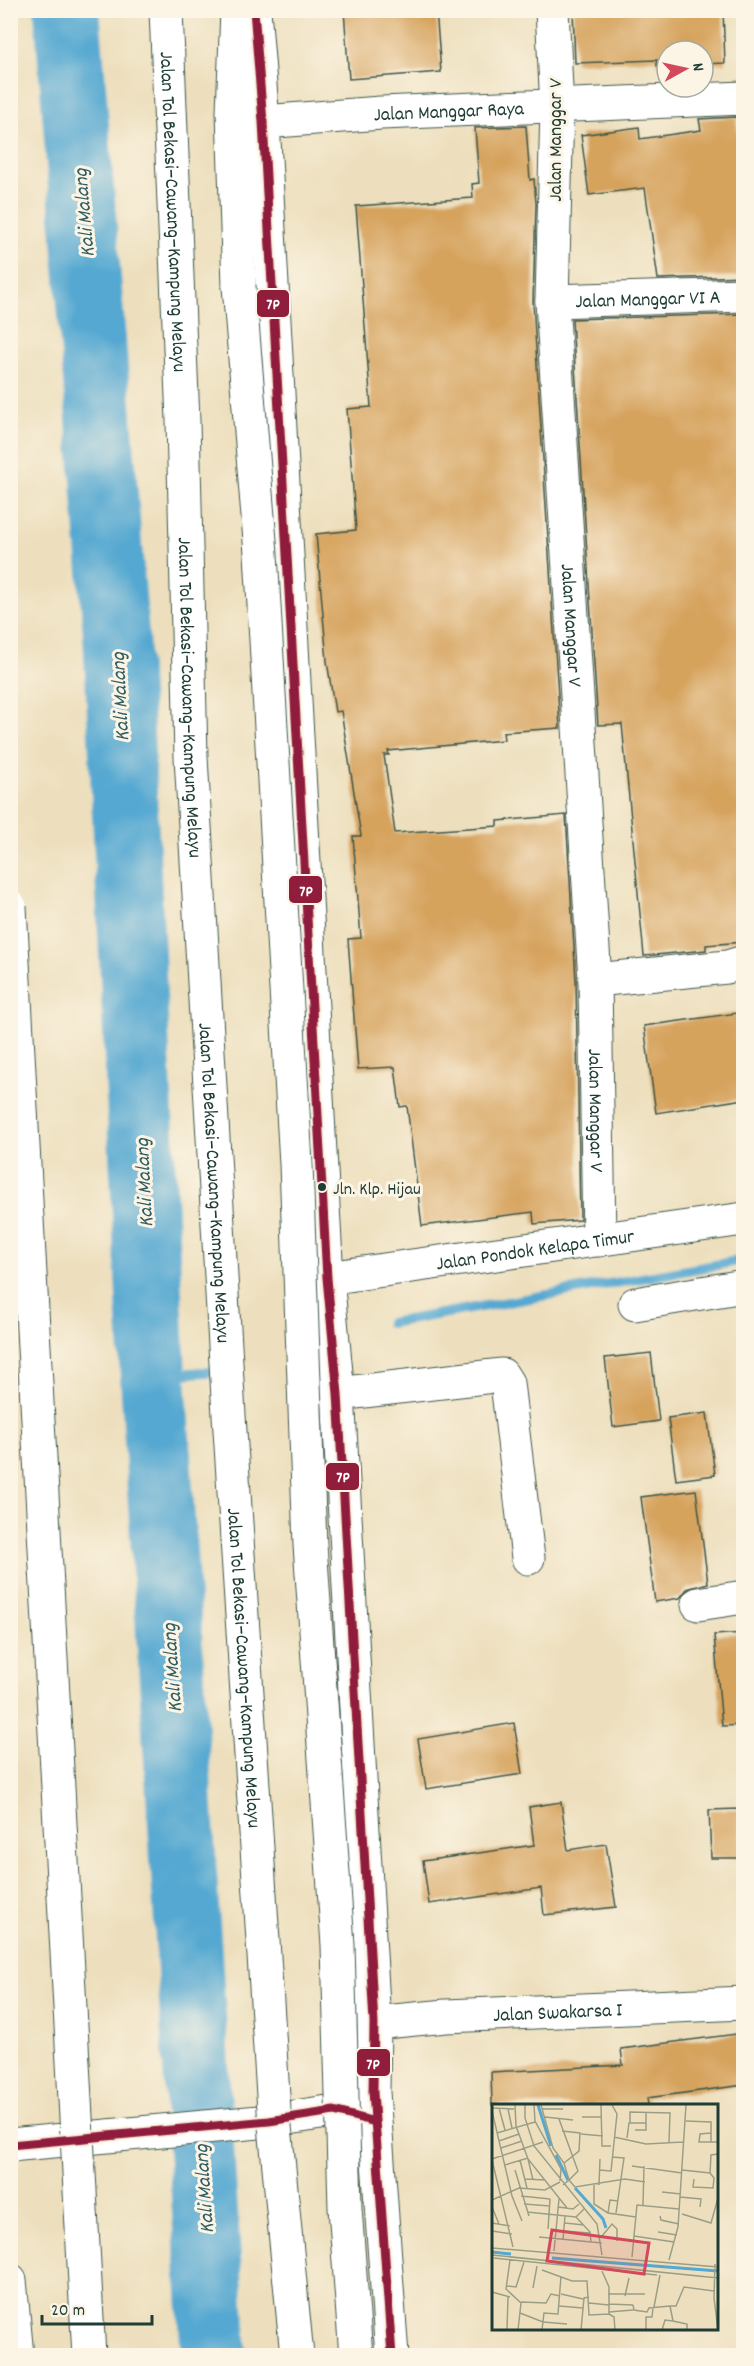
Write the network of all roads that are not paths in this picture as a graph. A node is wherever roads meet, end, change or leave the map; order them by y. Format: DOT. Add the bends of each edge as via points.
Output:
graph roads {
  1 [pos="166,10"];
  2 [pos="237,10"];
  3 [pos="254,10"];
  4 [pos="552,10"];
  5 [pos="744,98"];
  6 [pos="557,106"];
  7 [pos="263,122"];
  8 [pos="744,296"];
  9 [pos="552,301"];
  10 [pos="10,907"];
  11 [pos="744,962"];
  12 [pos="595,980"];
  13 [pos="744,1219"];
  14 [pos="599,1240"];
  15 [pos="327,1278"];
  16 [pos="744,1286"];
  17 [pos="635,1304"];
  18 [pos="338,1394"];
  19 [pos="528,1558"];
  20 [pos="744,1597"];
  21 [pos="698,1604"];
  22 [pos="744,2003"];
  23 [pos="374,2023"];
  24 [pos="374,2107"];
  25 [pos="10,2145"];
  26 [pos="10,2280"];
  27 [pos="18,2355"];
  28 [pos="89,2355"];
  29 [pos="297,2355"];
  30 [pos="356,2355"];
  31 [pos="392,2355"];
  1 -- 29 [label="main road, Jalan Tol Bekasi–Cawang–Kampung Melayu, bridge" via="183,421 191,757 275,2126"];
  2 -- 30 [label="main road, bridge" via="233,112 239,286 261,553 294,1117 310,1545 338,1945 345,2208"];
  3 -- 7 [label="main road"];
  4 -- 6 [label="main road, Jalan Manggar V"];
  5 -- 6 [label="main road, Jalan Manggar Raya"];
  6 -- 7 [label="main road, Jalan Manggar Raya"];
  6 -- 9 [label="main road, Jalan Manggar V"];
  7 -- 15 [label="main road"];
  8 -- 9 [label="main road, Jalan Manggar VI A"];
  9 -- 12 [label="main road, Jalan Manggar V"];
  10 -- 28 [label="main road, bridge"];
  11 -- 12 [label="main road"];
  12 -- 14 [label="main road, Jalan Manggar V"];
  13 -- 14 [label="main road, Jalan Pondok Kelapa Timur"];
  14 -- 15 [label="main road, Jalan Pondok Kelapa Timur"];
  15 -- 18 [label="main road"];
  16 -- 17 [label="main road"];
  18 -- 19 [label="main road" via="502,1375 507,1383"];
  18 -- 23 [label="main road"];
  20 -- 21 [label="main road"];
  22 -- 23 [label="main road, Jalan Swakarsa I" via="446,2016"];
  23 -- 24 [label="main road"];
  24 -- 25 [label="main road"];
  24 -- 31 [label="main road"];
  26 -- 27 [label="main road"];
}
